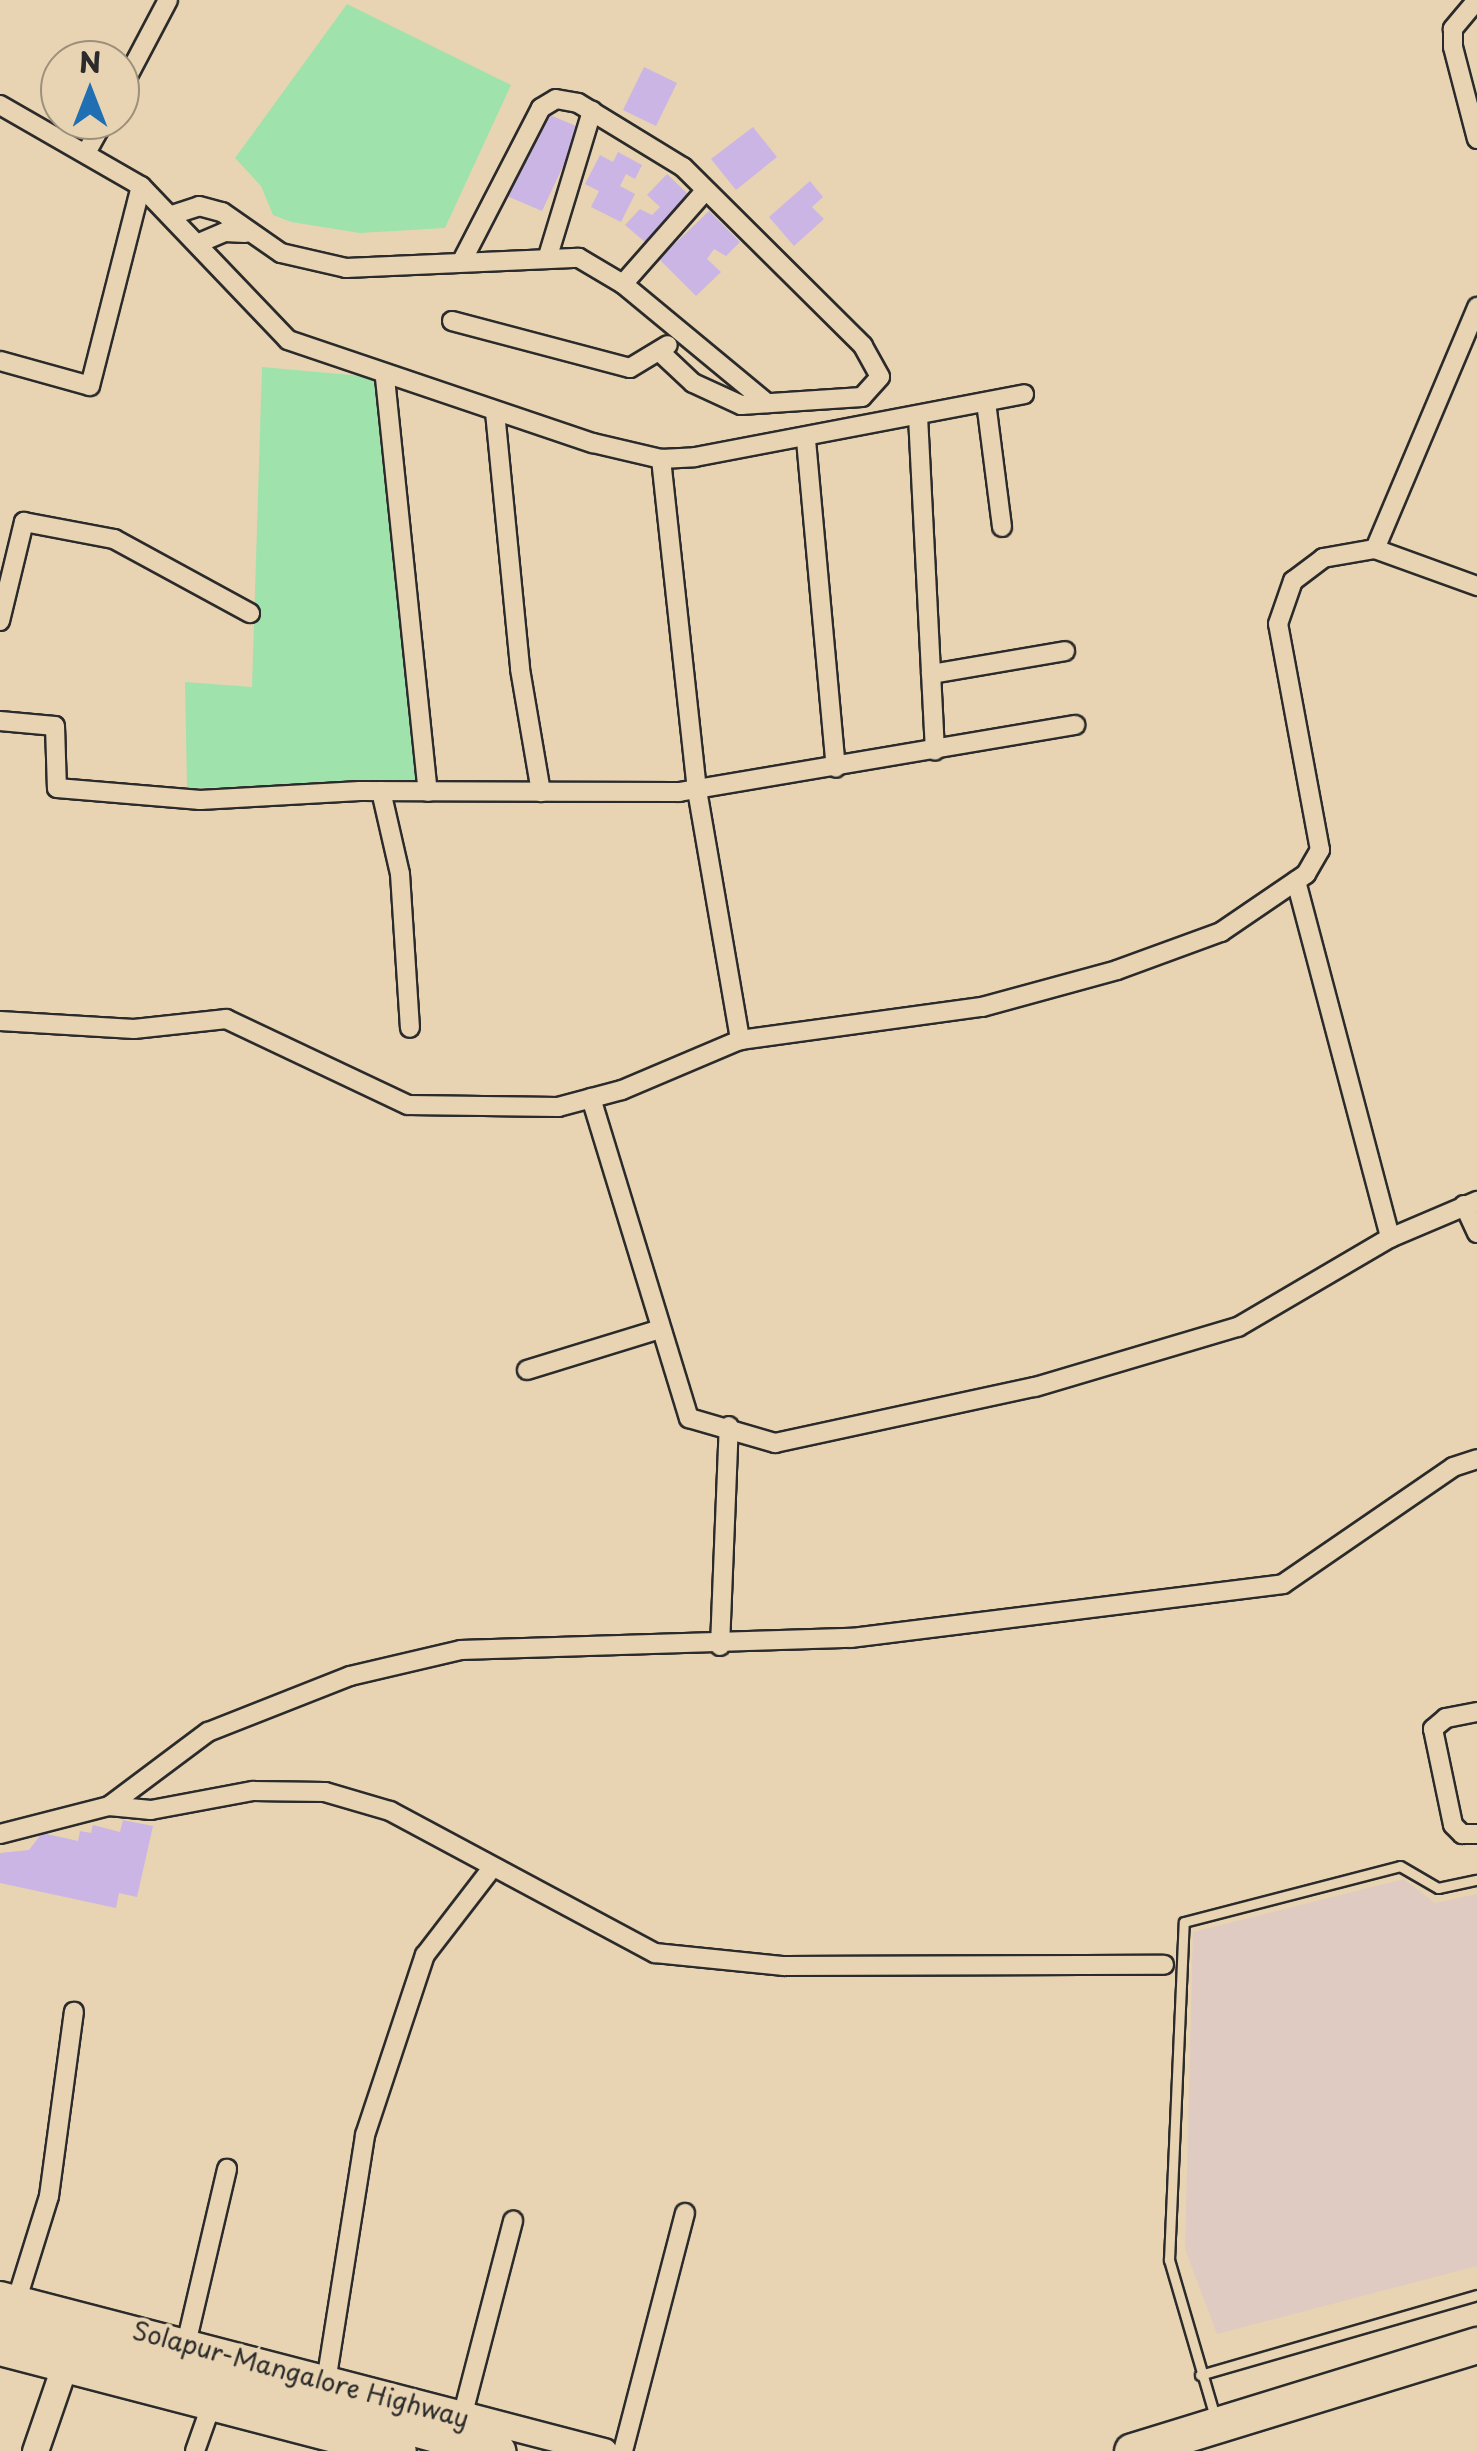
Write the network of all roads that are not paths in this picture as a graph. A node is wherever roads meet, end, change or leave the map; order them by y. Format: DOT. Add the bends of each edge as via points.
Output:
graph roads {
  1 [pos="168,0"];
  2 [pos="1477,0"];
  3 [pos="140,52"];
  4 [pos="0,105"];
  5 [pos="592,111"];
  6 [pos="1477,139"];
  7 [pos="93,140"];
  8 [pos="86,153"];
  9 [pos="140,186"];
  10 [pos="706,190"];
  11 [pos="172,214"];
  12 [pos="245,234"];
  13 [pos="199,243"];
  14 [pos="548,256"];
  15 [pos="462,261"];
  16 [pos="623,284"];
  17 [pos="1477,306"];
  18 [pos="452,321"];
  19 [pos="679,334"];
  20 [pos="661,353"];
  21 [pos="0,361"];
  22 [pos="385,378"];
  23 [pos="1024,394"];
  24 [pos="986,402"];
  25 [pos="767,404"];
  26 [pos="495,412"];
  27 [pos="918,416"];
  28 [pos="806,440"];
  29 [pos="661,458"];
  30 [pos="1002,528"];
  31 [pos="1375,548"];
  32 [pos="1477,586"];
  33 [pos="250,613"];
  34 [pos="0,621"];
  35 [pos="1065,652"];
  36 [pos="931,674"];
  37 [pos="0,721"];
  38 [pos="1075,725"];
  39 [pos="935,751"];
  40 [pos="836,768"];
  41 [pos="696,790"];
  42 [pos="380,791"];
  43 [pos="428,792"];
  44 [pos="541,792"];
  45 [pos="1296,881"];
  46 [pos="0,1021"];
  47 [pos="410,1028"];
  48 [pos="740,1040"];
  49 [pos="591,1098"];
  50 [pos="1470,1203"];
  51 [pos="1477,1233"];
  52 [pos="1390,1238"];
  53 [pos="660,1329"];
  54 [pos="527,1370"];
  55 [pos="729,1426"];
  56 [pos="1477,1459"];
  57 [pos="720,1646"];
  58 [pos="1477,1712"];
  59 [pos="108,1806"];
  60 [pos="0,1834"];
  61 [pos="1477,1834"];
  62 [pos="492,1868"];
  63 [pos="1477,1880"];
  64 [pos="1164,1965"];
  65 [pos="74,2012"];
  66 [pos="226,2169"];
  67 [pos="685,2212"];
  68 [pos="513,2221"];
  69 [pos="1477,2295"];
  70 [pos="6,2314"];
  71 [pos="186,2344"];
  72 [pos="1477,2346"];
  73 [pos="64,2367"];
  74 [pos="1200,2376"];
  75 [pos="326,2382"];
  76 [pos="212,2403"];
  77 [pos="462,2417"];
  78 [pos="1219,2424"];
  79 [pos="36,2451"];
  80 [pos="196,2451"];
  81 [pos="398,2451"];
  82 [pos="497,2451"];
  83 [pos="604,2451"];
  84 [pos="623,2451"];
  85 [pos="1132,2451"];
  1 -- 3 [label="street"];
  2 -- 6 [label="street" via="1453,29 1453,47"];
  4 -- 8 [label="street"];
  5 -- 10 [label="street" via="684,167"];
  5 -- 14 [label="street"];
  5 -- 15 [label="street" via="556,99 541,108"];
  7 -- 8 [label="street"];
  8 -- 9 [label="street"];
  9 -- 11 [label="street"];
  9 -- 21 [label="street" via="90,386"];
  10 -- 16 [label="street"];
  10 -- 25 [label="street" via="876,361 880,377 862,398"];
  11 -- 12 [label="street" via="199,206 222,212"];
  11 -- 13 [label="street"];
  12 -- 13 [label="street"];
  12 -- 15 [label="street" via="281,253 346,268"];
  13 -- 22 [label="street" via="288,340"];
  14 -- 15 [label="street"];
  14 -- 16 [label="street" via="579,258"];
  16 -- 19 [label="street"];
  17 -- 31 [label="street"];
  18 -- 20 [label="street" via="630,368"];
  19 -- 20 [label="street"];
  19 -- 25 [label="street"];
  20 -- 25 [label="street" via="717,398"];
  22 -- 26 [label="street"];
  22 -- 43 [label="street"];
  23 -- 24 [label="street"];
  24 -- 27 [label="street"];
  24 -- 30 [label="street"];
  26 -- 29 [label="street"];
  26 -- 44 [label="street" via="520,669"];
  27 -- 28 [label="street"];
  27 -- 36 [label="street"];
  28 -- 29 [label="street"];
  28 -- 40 [label="street"];
  29 -- 41 [label="street"];
  31 -- 32 [label="street"];
  31 -- 45 [label="street" via="1323,558 1308,569 1293,581 1278,624 1320,825 1320,850"];
  33 -- 34 [label="street" via="114,538 24,522"];
  35 -- 36 [label="street"];
  36 -- 39 [label="street"];
  37 -- 42 [label="street" via="55,726 57,788 200,800"];
  38 -- 39 [label="street"];
  39 -- 40 [label="street"];
  40 -- 41 [label="street"];
  41 -- 44 [label="street"];
  41 -- 48 [label="street"];
  42 -- 43 [label="street"];
  42 -- 47 [label="street" via="400,874"];
  43 -- 44 [label="street"];
  45 -- 48 [label="street" via="1221,932 1117,970 982,1007"];
  45 -- 52 [label="street"];
  46 -- 49 [label="street" via="134,1030 226,1019 408,1105 558,1107"];
  48 -- 49 [label="street"];
  49 -- 53 [label="street" via="660,1310"];
  50 -- 51 [label="street"];
  50 -- 52 [label="street"];
  52 -- 55 [label="street" via="1238,1327 1035,1387 775,1442"];
  53 -- 54 [label="street"];
  53 -- 55 [label="street" via="689,1418"];
  55 -- 57 [label="street"];
  56 -- 57 [label="street" via="1453,1467 1284,1584 851,1638"];
  57 -- 59 [label="street" via="461,1650 350,1676 208,1732"];
  58 -- 61 [label="street" via="1437,1721 1433,1729 1454,1824 1462,1834"];
  59 -- 60 [label="street"];
  59 -- 62 [label="street" via="151,1810 253,1791 325,1792 390,1811"];
  62 -- 64 [label="street" via="655,1953 707,1961"];
  62 -- 75 [label="street" via="425,1955 364,2135"];
  63 -- 74 [label="lane" via="1438,1888 1400,1866 1184,1922 1169,2260"];
  65 -- 70 [label="street" via="49,2196"];
  66 -- 71 [label="street"];
  67 -- 84 [label="street"];
  68 -- 77 [label="street"];
  69 -- 74 [label="lane"];
  70 -- 71 [label="street, Solapur-Mangalore Highway"];
  70 -- 73 [label="highway"];
  70 -- 82 [label="highway"];
  71 -- 75 [label="street, Solapur-Mangalore Highway"];
  72 -- 78 [label="highway"];
  73 -- 76 [label="highway"];
  73 -- 79 [label="street"];
  74 -- 78 [label="lane"];
  75 -- 77 [label="street, Solapur-Mangalore Highway"];
  76 -- 80 [label="street"];
  76 -- 81 [label="highway"];
  77 -- 83 [label="street, Solapur-Mangalore Highway"];
  78 -- 85 [label="highway"];
}
